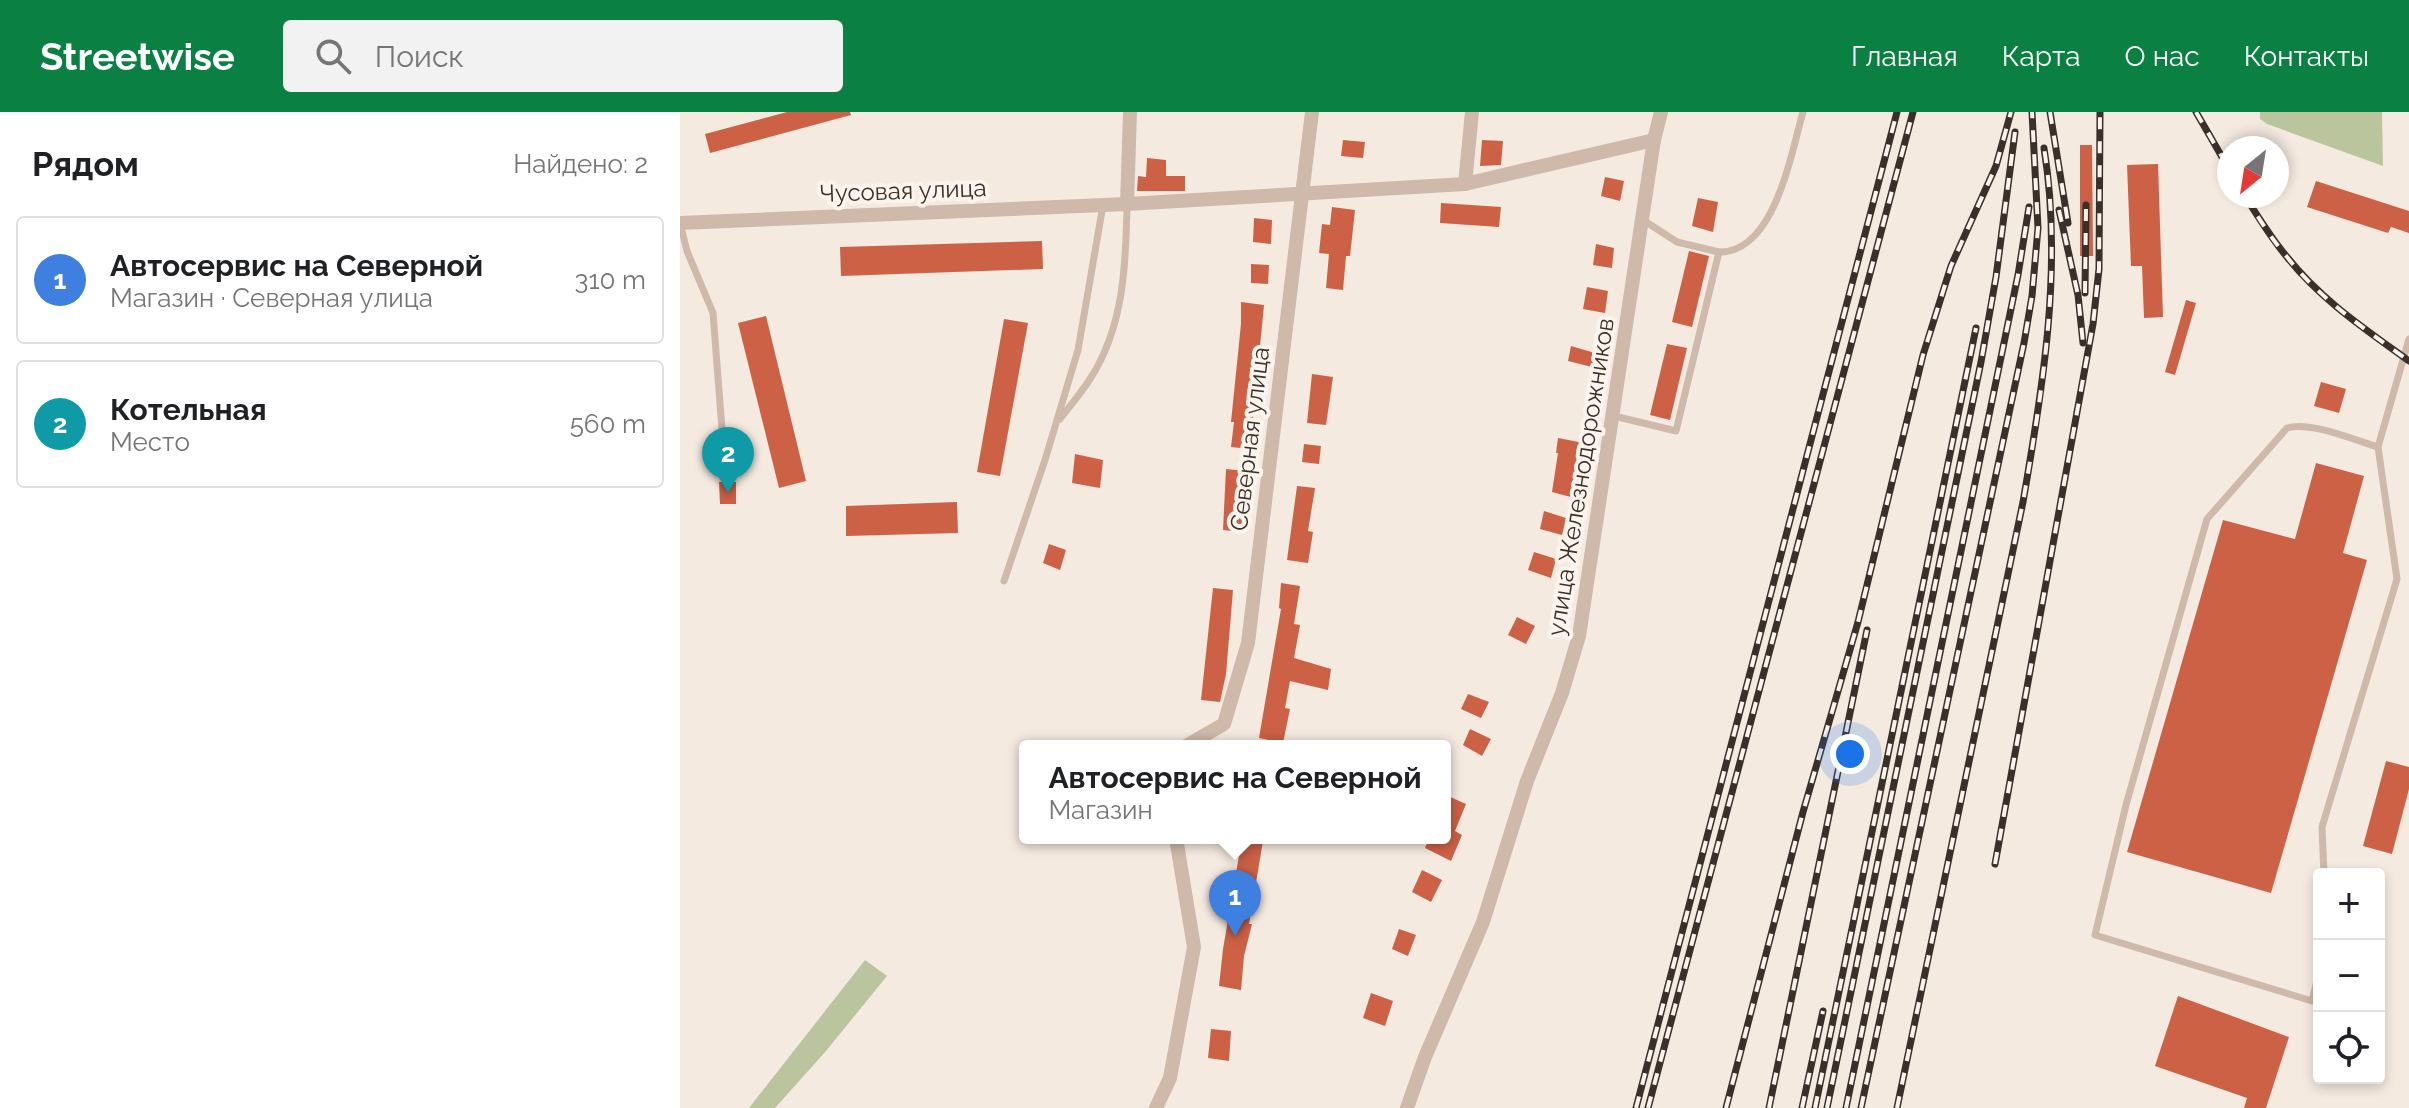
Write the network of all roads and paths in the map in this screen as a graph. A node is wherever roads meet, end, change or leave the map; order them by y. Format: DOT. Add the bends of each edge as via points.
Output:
graph roads {
  1 [pos="1130,112"];
  2 [pos="1312,112"];
  3 [pos="1472,112"];
  4 [pos="1661,112"];
  5 [pos="1803,112"];
  6 [pos="1654,140"];
  7 [pos="1465,184"];
  8 [pos="1301,193"];
  9 [pos="1127,204"];
  10 [pos="1103,205"];
  11 [pos="1643,220"];
  12 [pos="680,223"];
  13 [pos="1719,252"];
  14 [pos="2409,339"];
  15 [pos="1614,416"];
  16 [pos="1056,424"];
  17 [pos="2378,447"];
  18 [pos="725,468"];
  19 [pos="1004,581"];
  20 [pos="1196,740"];
  21 [pos="1177,844"];
  22 [pos="2324,868"];
  23 [pos="2313,997"];
  24 [pos="1156,1108"];
  25 [pos="1407,1108"];
  1 -- 9 [label="street"];
  2 -- 8 [label="street, Северная улица"];
  3 -- 7 [label="street"];
  4 -- 6 [label="street, улица Железнодорожников"];
  5 -- 13 [label="lane" via="1766,222 1738,248"];
  6 -- 7 [label="street, Чусовая улица"];
  6 -- 11 [label="street, улица Железнодорожников"];
  7 -- 8 [label="street, Чусовая улица"];
  8 -- 9 [label="street, Чусовая улица"];
  8 -- 20 [label="street, Северная улица" via="1248,643 1224,724"];
  9 -- 10 [label="street, Чусовая улица"];
  9 -- 16 [label="lane" via="1126,262 1109,344 1091,379"];
  10 -- 12 [label="street, Чусовая улица"];
  10 -- 16 [label="lane" via="1078,350"];
  11 -- 13 [label="lane" via="1677,242"];
  11 -- 15 [label="street, улица Железнодорожников"];
  12 -- 18 [label="lane" via="713,313"];
  13 -- 15 [label="lane" via="1676,431"];
  14 -- 17 [label="lane"];
  15 -- 25 [label="street, улица Железнодорожников" via="1572,663 1539,745 1483,922"];
  16 -- 19 [label="lane"];
  17 -- 22 [label="lane" via="2397,579 2322,827"];
  17 -- 23 [label="lane" via="2308,427 2287,428 2207,519 2095,935 2312,1001"];
  21 -- 24 [label="street" via="1194,947 1170,1078"];
}
